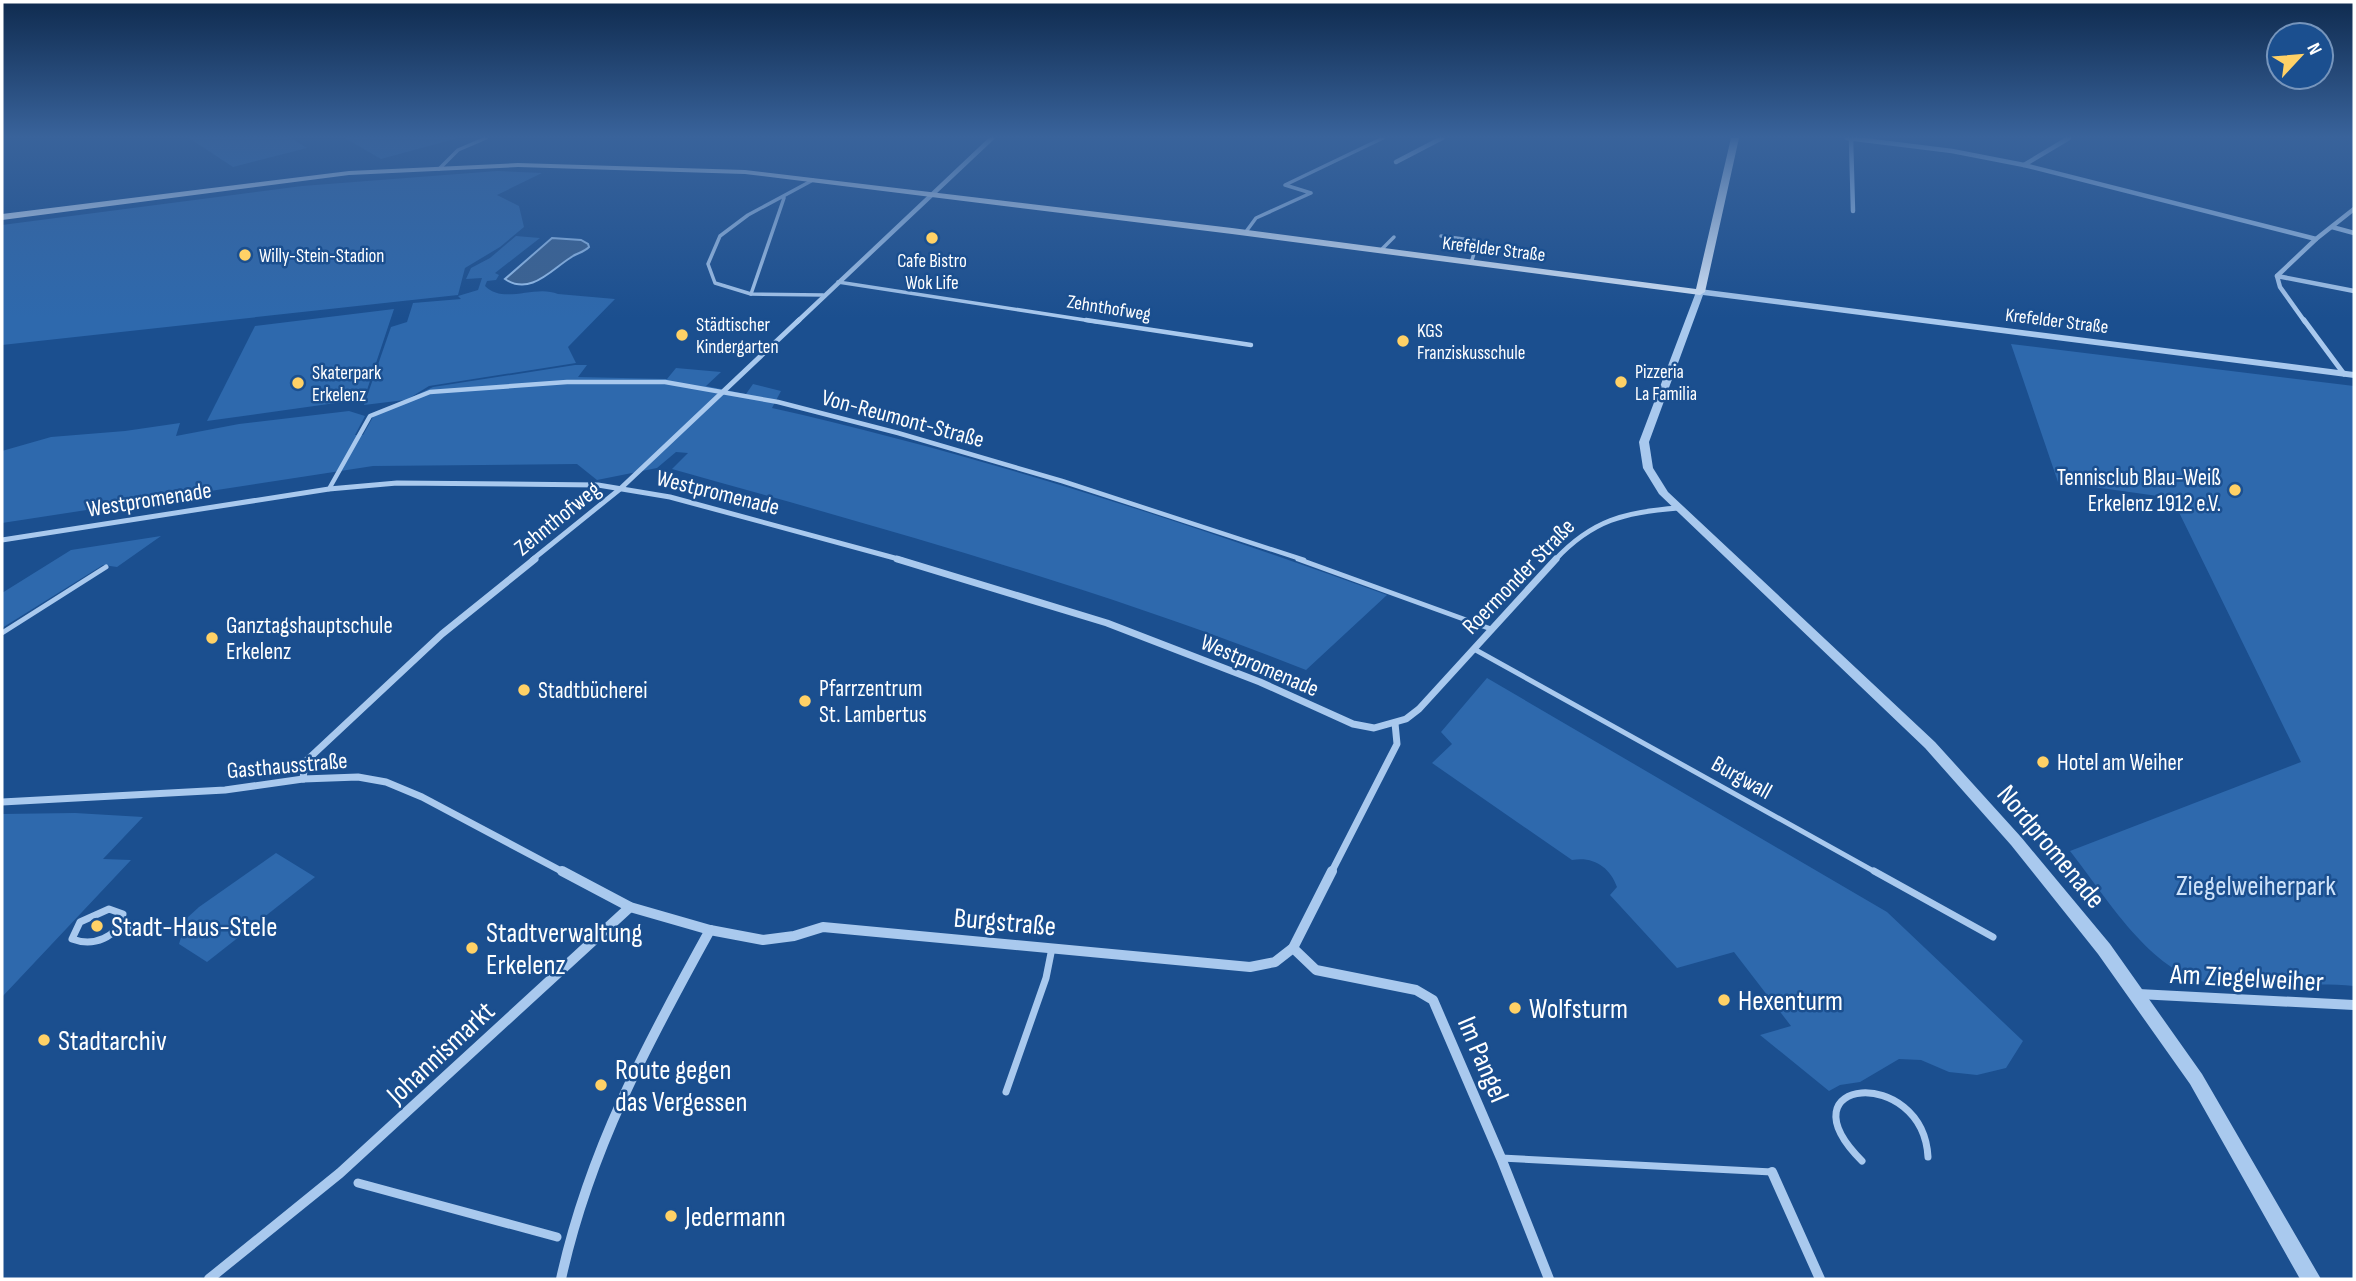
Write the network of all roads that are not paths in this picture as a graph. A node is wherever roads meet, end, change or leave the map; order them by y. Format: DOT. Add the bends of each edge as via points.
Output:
graph roads {
  1 [pos="149,198"];
  2 [pos="784,198"];
  3 [pos="928,198"];
  4 [pos="962,198"];
  5 [pos="1300,198"];
  6 [pos="1721,198"];
  7 [pos="1852,198"];
  8 [pos="2153,198"];
  9 [pos="2354,209"];
  10 [pos="1853,211"];
  11 [pos="2,217"];
  12 [pos="2332,227"];
  13 [pos="1245,233"];
  14 [pos="2354,233"];
  15 [pos="1441,236"];
  16 [pos="1394,237"];
  17 [pos="2316,239"];
  18 [pos="1380,251"];
  19 [pos="1471,263"];
  20 [pos="2277,276"];
  21 [pos="838,282"];
  22 [pos="2354,291"];
  23 [pos="1700,292"];
  24 [pos="751,295"];
  25 [pos="823,296"];
  26 [pos="1251,345"];
  27 [pos="2349,374"];
  28 [pos="726,391"];
  29 [pos="329,489"];
  30 [pos="620,489"];
  31 [pos="1678,508"];
  32 [pos="2,540"];
  33 [pos="106,568"];
  34 [pos="1491,629"];
  35 [pos="2,633"];
  36 [pos="1474,649"];
  37 [pos="1395,723"];
  38 [pos="303,779"];
  39 [pos="2,802"];
  40 [pos="630,907"];
  41 [pos="145,926"];
  42 [pos="117,929"];
  43 [pos="710,930"];
  44 [pos="1993,936"];
  45 [pos="1052,948"];
  46 [pos="1293,948"];
  47 [pos="2138,994"];
  48 [pos="2354,1005"];
  49 [pos="1006,1092"];
  50 [pos="1928,1157"];
  51 [pos="1501,1158"];
  52 [pos="1862,1161"];
  53 [pos="1772,1172"];
  54 [pos="358,1183"];
  55 [pos="556,1237"];
  56 [pos="209,1279"];
  57 [pos="561,1279"];
  58 [pos="1549,1279"];
  59 [pos="1819,1279"];
  60 [pos="2311,1279"];
  1 -- 11 [label="main road, Krefelder Straße"];
  2 -- 24 [label="lane"];
  2 -- 24 [label="lane" via="748,215 720,236 708,264 715,283"];
  3 -- 21 [label="street, Zehnthofweg"];
  4 -- 13 [label="main road, Krefelder Straße"];
  5 -- 13 [label="lane" via="1256,218"];
  6 -- 23 [label="main road"];
  7 -- 10 [label="street"];
  8 -- 17 [label="street"];
  9 -- 12 [label="street"];
  12 -- 14 [label="street"];
  12 -- 17 [label="street"];
  13 -- 18 [label="main road, Krefelder Straße"];
  15 -- 19 [label="lane" via="1478,241"];
  16 -- 18 [label="lane"];
  17 -- 20 [label="street"];
  18 -- 19 [label="main road, Krefelder Straße"];
  19 -- 23 [label="main road, Krefelder Straße"];
  20 -- 22 [label="street"];
  20 -- 27 [label="street" via="2280,287"];
  21 -- 25 [label="street, Zehnthofweg"];
  21 -- 26 [label="lane, Zehnthofweg"];
  23 -- 27 [label="street, Krefelder Straße"];
  23 -- 31 [label="street" via="1644,442 1654,481"];
  24 -- 25 [label="lane"];
  25 -- 28 [label="street, Zehnthofweg"];
  28 -- 29 [label="lane, Von-Reumont-Straße" via="666,382 567,382 430,392 370,416"];
  28 -- 30 [label="street, Zehnthofweg"];
  28 -- 34 [label="lane, Von-Reumont-Straße" via="898,433 1062,481 1322,566"];
  29 -- 30 [label="street, Westpromenade" via="469,482"];
  29 -- 32 [label="street, Westpromenade"];
  30 -- 37 [label="street, Westpromenade" via="670,497 839,541 1107,623 1260,682 1353,724 1374,728"];
  30 -- 38 [label="street, Zehnthofweg" via="442,634 305,762"];
  31 -- 34 [label="street, Roermonder Straße" via="1618,514 1588,530"];
  31 -- 47 [label="street, Nordpromenade" via="1930,745 2016,841"];
  33 -- 35 [label="lane"];
  34 -- 36 [label="street, Roermonder Straße"];
  36 -- 37 [label="street, Roermonder Straße" via="1419,709"];
  36 -- 44 [label="lane, Burgwall"];
  37 -- 46 [label="street" via="1397,744"];
  38 -- 39 [label="street, Gasthausstraße" via="225,790"];
  38 -- 40 [label="street, Gasthausstraße" via="358,777 386,782 484,828"];
  40 -- 43 [label="street"];
  40 -- 56 [label="street, Johannismarkt" via="340,1173"];
  41 -- 42 [label="lane"];
  42 -- 42 [label="lane" via="97,942 72,939 78,924 109,909 123,914"];
  43 -- 45 [label="street, Burgstraße" via="763,940 823,927"];
  43 -- 57 [label="street" via="607,1126 567,1240"];
  45 -- 46 [label="street, Burgstraße" via="1250,967 1275,962"];
  45 -- 49 [label="lane"];
  46 -- 51 [label="street, Im Pangel" via="1316,970 1416,990 1433,1000"];
  47 -- 48 [label="street, Am Ziegelweiher"];
  47 -- 60 [label="street, Nordpromenade" via="2196,1079"];
  50 -- 52 [label="lane" via="1924,1130 1908,1111 1885,1097 1855,1093 1843,1098 1835,1120 1848,1148"];
  51 -- 53 [label="lane"];
  51 -- 58 [label="street, Im Pangel"];
  53 -- 59 [label="street"];
  54 -- 55 [label="street"];
}
